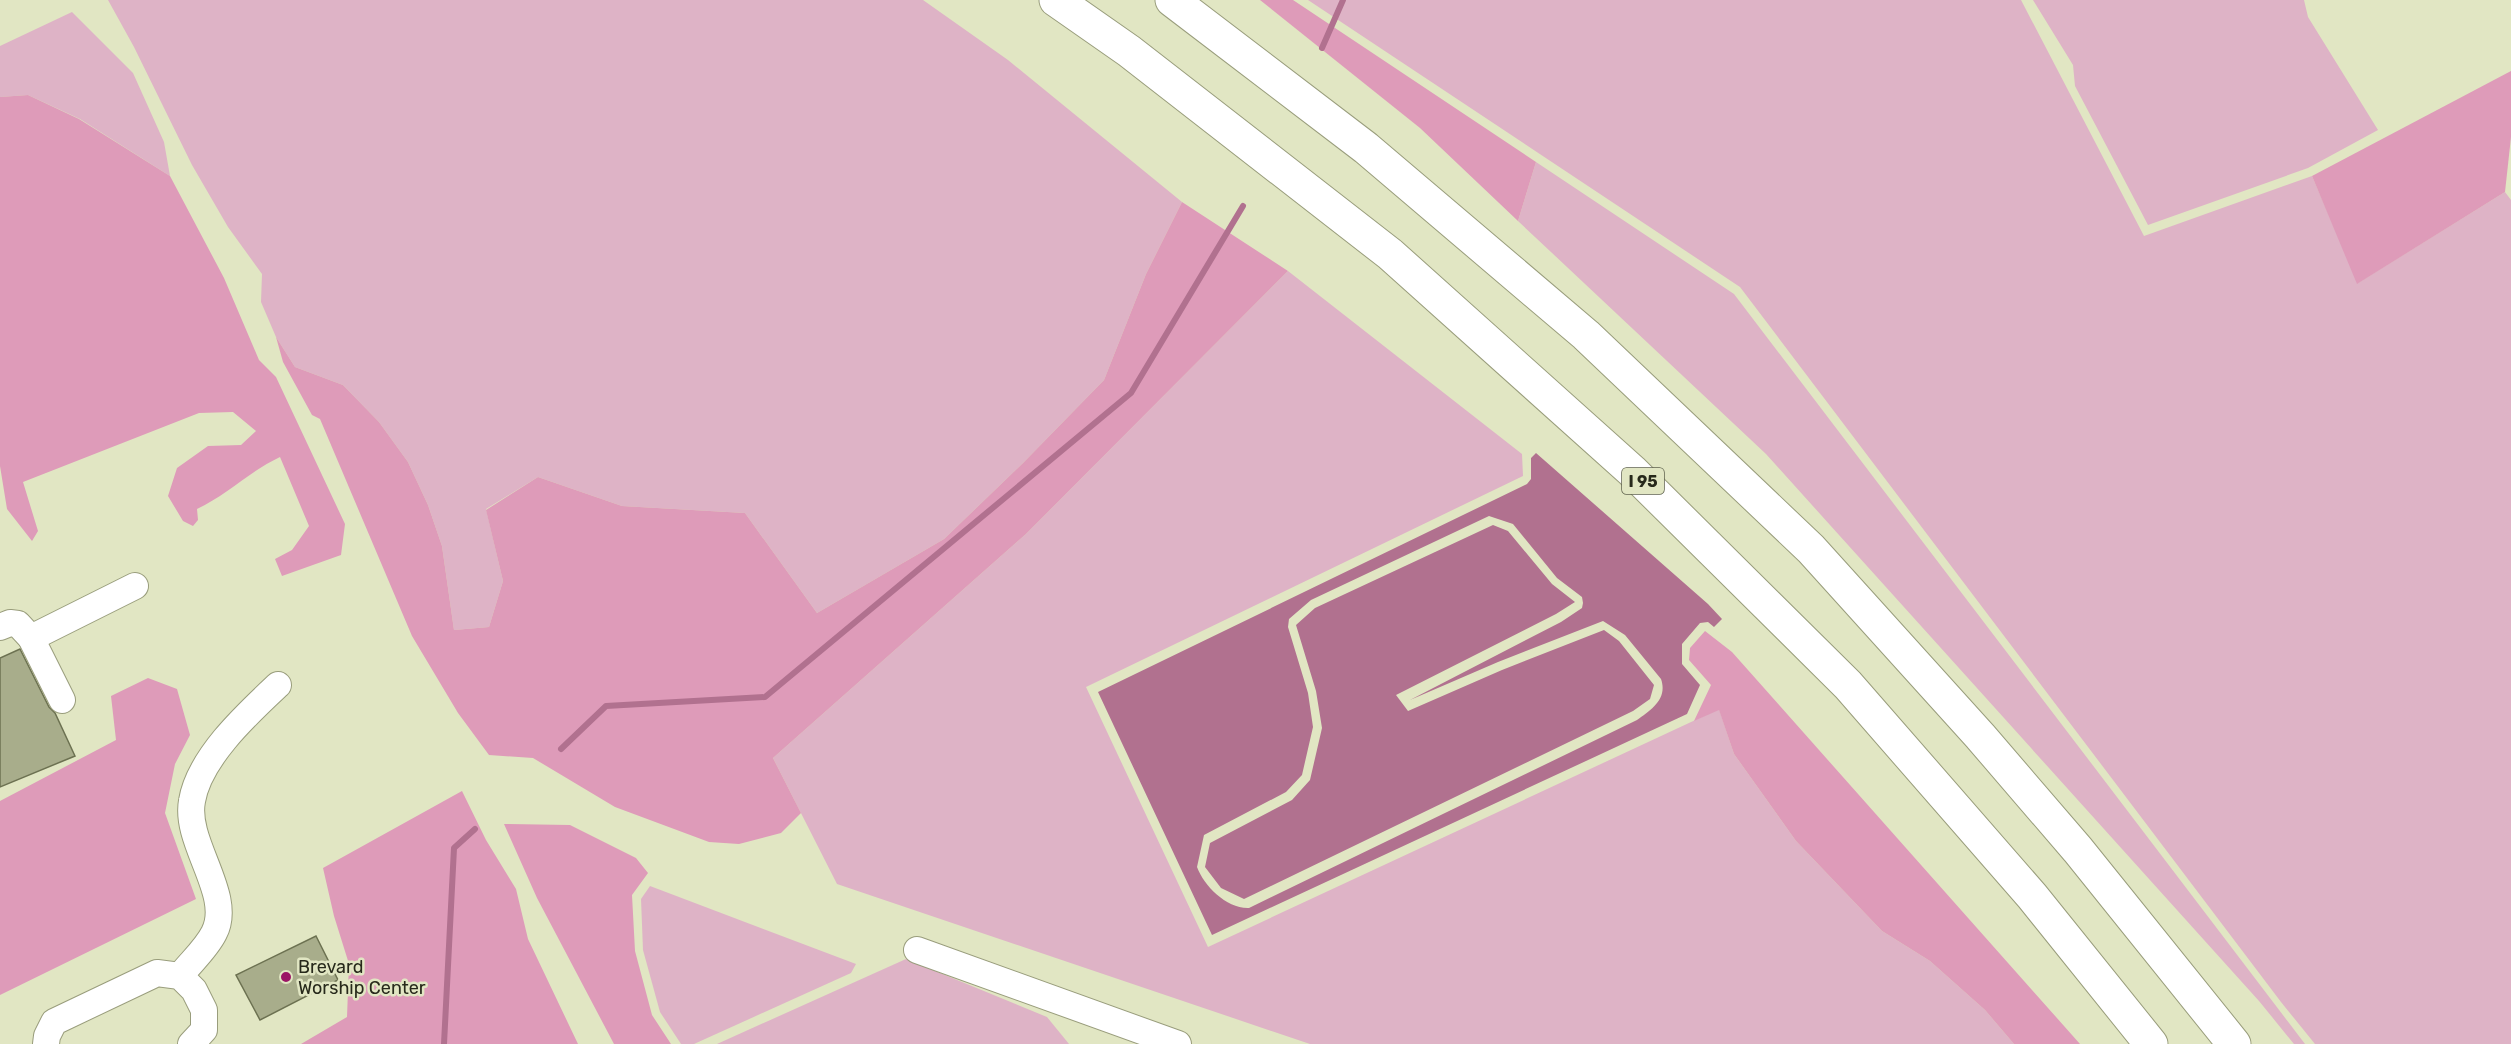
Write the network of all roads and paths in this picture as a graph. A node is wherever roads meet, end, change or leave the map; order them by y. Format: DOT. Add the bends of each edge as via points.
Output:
graph roads {
  1 [pos="1056,0"];
  2 [pos="1172,0"];
  3 [pos="135,586"];
  4 [pos="0,627"];
  5 [pos="31,638"];
  6 [pos="278,685"];
  7 [pos="62,700"];
  8 [pos="916,950"];
  9 [pos="180,976"];
  10 [pos="1132,1028"];
  11 [pos="46,1044"];
  12 [pos="191,1044"];
  13 [pos="1112,1044"];
  14 [pos="1178,1044"];
  15 [pos="2151,1044"];
  16 [pos="2234,1044"];
  1 -- 15 [label="highway, I 95" via="1130,51 1390,254 1632,471 1848,685 2032,896"];
  2 -- 16 [label="highway" via="1365,148 1586,335 1811,549 2070,841"];
  3 -- 5 [label="lane"];
  4 -- 5 [label="lane" via="18,624"];
  5 -- 7 [label="lane"];
  6 -- 9 [label="lane" via="236,724 200,776 190,818 212,883 217,922 214,934"];
  8 -- 10 [label="lane"];
  9 -- 11 [label="lane" via="157,973 54,1022"];
  9 -- 12 [label="lane" via="194,990 204,1010 204,1030"];
  10 -- 13 [label="lane"];
  10 -- 14 [label="lane"];
}
